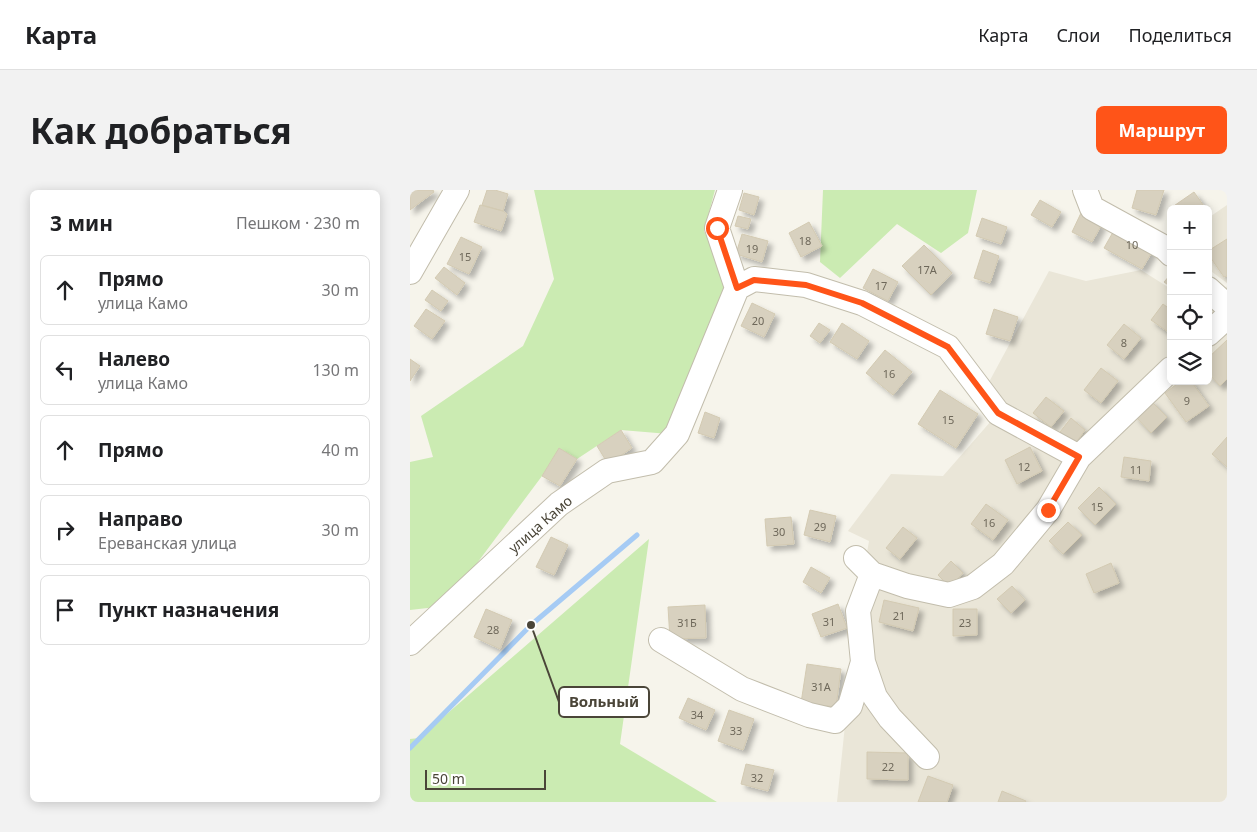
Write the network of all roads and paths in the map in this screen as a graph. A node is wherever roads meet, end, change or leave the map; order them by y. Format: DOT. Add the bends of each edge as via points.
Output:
graph roads {
  1 [pos="457,190"];
  2 [pos="730,190"];
  3 [pos="1085,190"];
  4 [pos="1167,250"];
  5 [pos="410,272"];
  6 [pos="737,288"];
  7 [pos="1212,293"];
  8 [pos="1227,306"];
  9 [pos="1227,317"];
  10 [pos="1212,330"];
  11 [pos="1167,373"];
  12 [pos="1079,457"];
  13 [pos="661,640"];
  14 [pos="410,642"];
  15 [pos="863,662"];
  16 [pos="927,757"];
  1 -- 5 [label="street"];
  2 -- 6 [label="street" via="717,228"];
  3 -- 4 [label="street" via="1092,208"];
  6 -- 12 [label="street" via="754,280 806,285 862,303 948,347 998,413"];
  6 -- 14 [label="street, улица Камо" via="677,434 652,462 606,472 559,504"];
  7 -- 8 [label="street"];
  9 -- 10 [label="street"];
  11 -- 12 [label="street"];
  12 -- 15 [label="street" via="1048,510 1003,564 973,587 949,595 907,586 864,566 858,610"];
  13 -- 15 [label="street" via="742,689 809,715 835,721 850,706"];
  15 -- 16 [label="street" via="875,697"];
}
